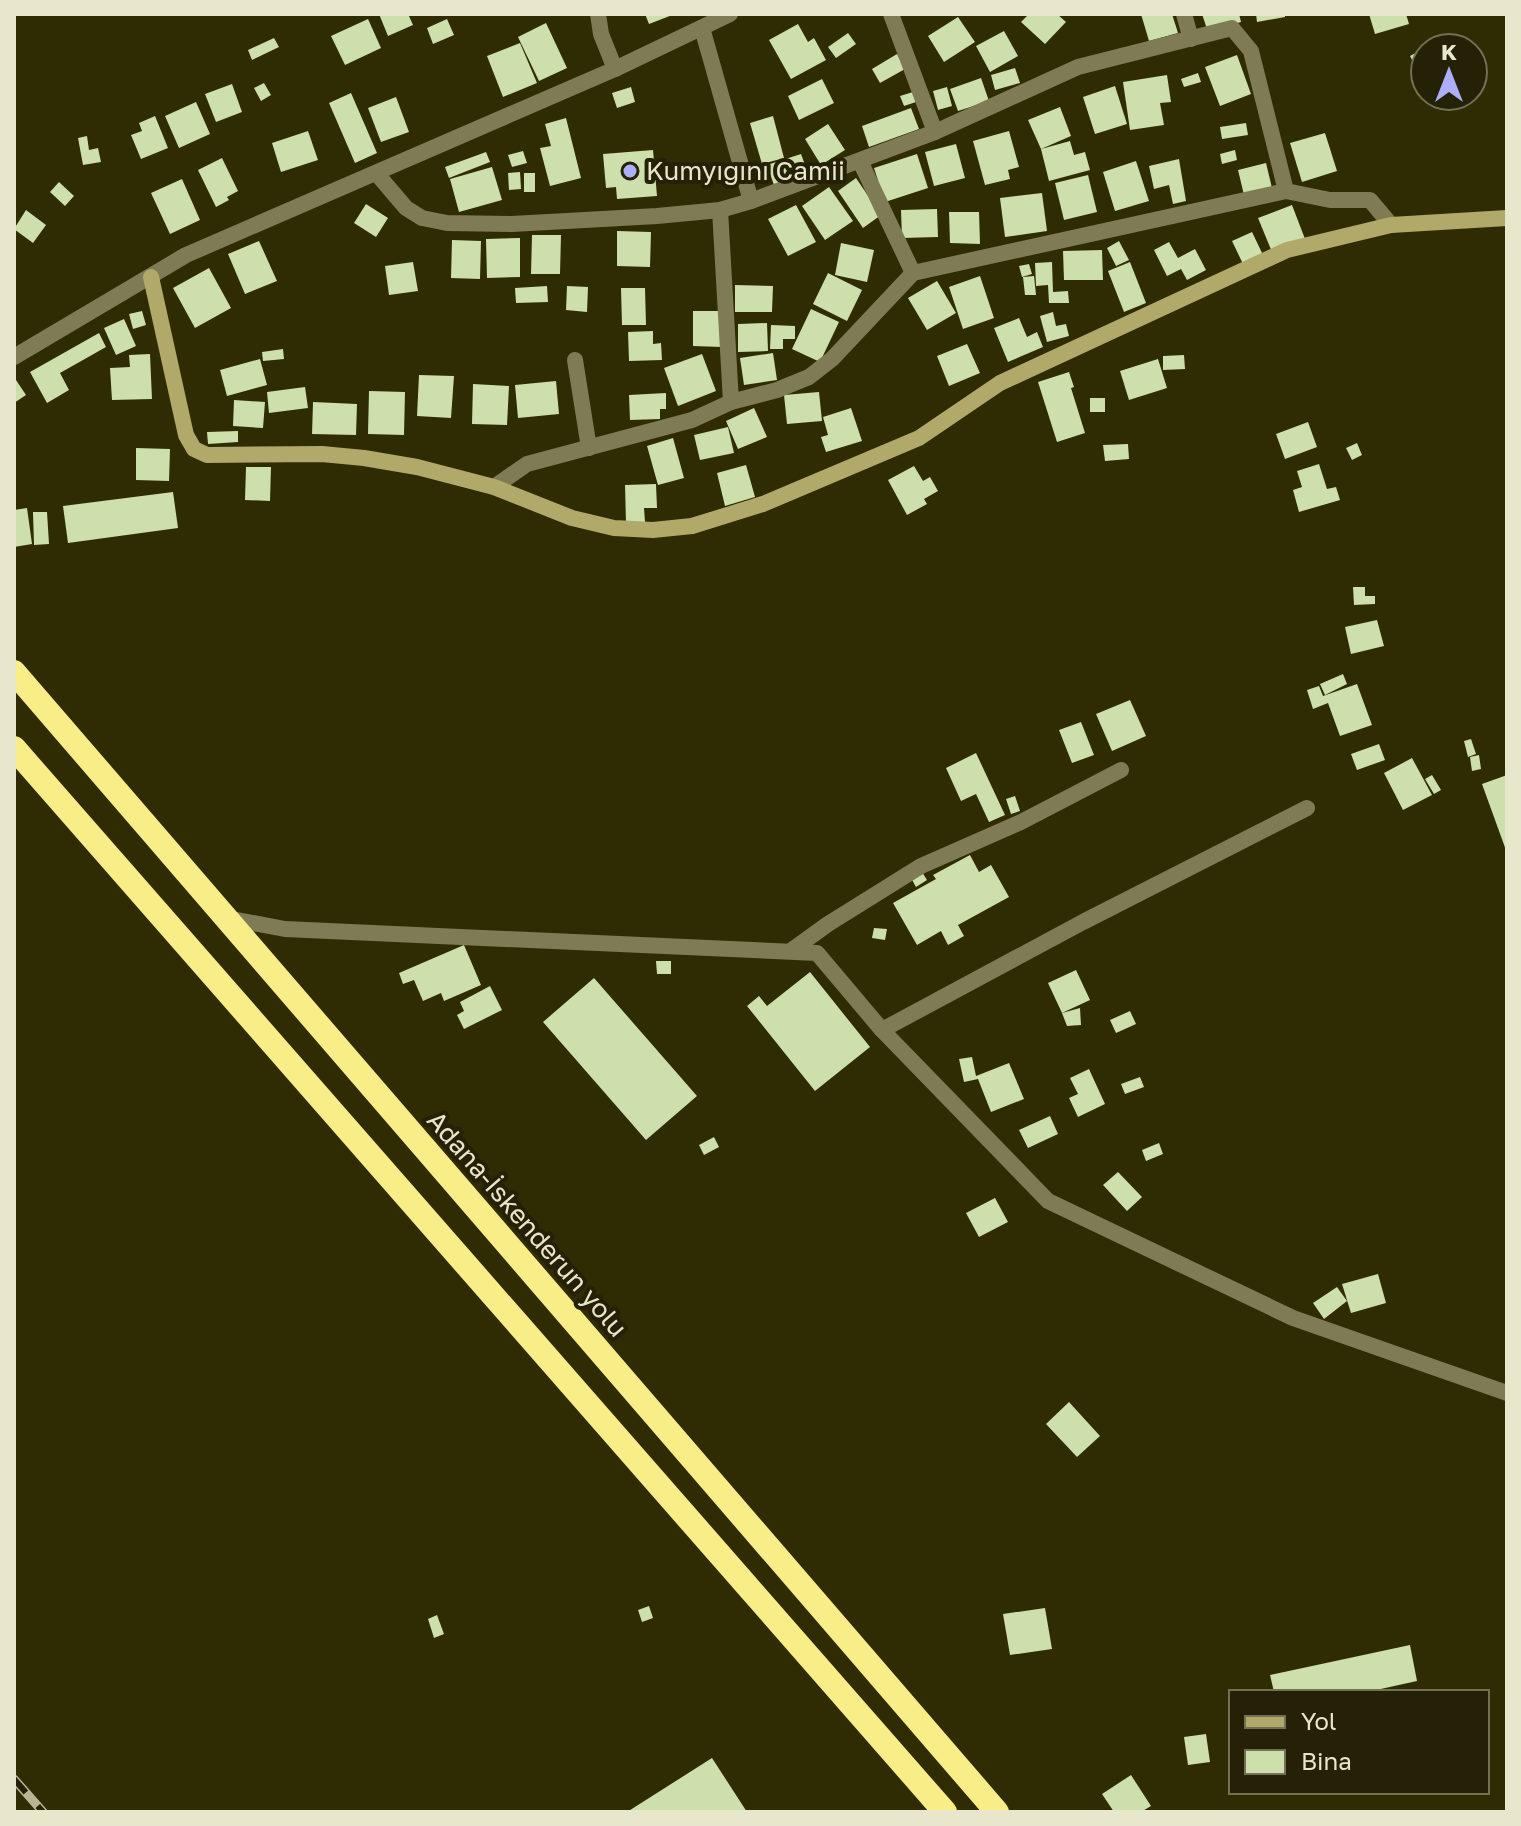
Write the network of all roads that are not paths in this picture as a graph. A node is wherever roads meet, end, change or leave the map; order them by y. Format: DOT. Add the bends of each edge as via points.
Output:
graph roads {
  1 [pos="598,14"];
  2 [pos="730,14"];
  3 [pos="891,14"];
  4 [pos="1184,14"];
  5 [pos="702,28"];
  6 [pos="1191,39"];
  7 [pos="615,69"];
  8 [pos="935,132"];
  9 [pos="860,161"];
  10 [pos="377,174"];
  11 [pos="1286,191"];
  12 [pos="751,201"];
  13 [pos="720,210"];
  14 [pos="1507,218"];
  15 [pos="1391,225"];
  16 [pos="913,273"];
  17 [pos="151,277"];
  18 [pos="14,357"];
  19 [pos="575,360"];
  20 [pos="731,402"];
  21 [pos="589,448"];
  22 [pos="494,487"];
  23 [pos="14,672"];
  24 [pos="14,748"];
  25 [pos="1121,770"];
  26 [pos="1307,808"];
  27 [pos="226,918"];
  28 [pos="792,950"];
  29 [pos="882,1030"];
  30 [pos="1507,1393"];
  31 [pos="945,1812"];
  32 [pos="997,1812"];
  1 -- 7 [label="street"];
  2 -- 5 [label="street"];
  3 -- 8 [label="street"];
  4 -- 6 [label="street"];
  5 -- 7 [label="street"];
  5 -- 12 [label="street"];
  6 -- 8 [label="street" via="1078,67"];
  6 -- 11 [label="street" via="1232,28 1251,51"];
  7 -- 10 [label="street"];
  8 -- 9 [label="street"];
  9 -- 12 [label="street"];
  9 -- 16 [label="street"];
  10 -- 13 [label="street" via="406,208 447,223 512,224"];
  10 -- 17 [label="street" via="186,255"];
  11 -- 15 [label="street" via="1330,200 1370,200"];
  11 -- 16 [label="street"];
  12 -- 13 [label="street"];
  13 -- 20 [label="street"];
  14 -- 15 [label="street"];
  15 -- 22 [label="street" via="1287,250 1000,383 919,438 763,504 692,526 614,528 572,518"];
  16 -- 20 [label="street" via="809,377"];
  17 -- 18 [label="street"];
  17 -- 22 [label="street" via="186,435 194,449 207,455 364,458"];
  19 -- 21 [label="street"];
  20 -- 21 [label="street" via="692,420"];
  21 -- 22 [label="street" via="527,464"];
  23 -- 27 [label="highway, Adana-İskenderun yolu"];
  24 -- 31 [label="highway"];
  25 -- 28 [label="street" via="921,866"];
  26 -- 29 [label="street"];
  27 -- 28 [label="street" via="285,929"];
  27 -- 32 [label="highway, Adana-İskenderun yolu"];
  28 -- 29 [label="street" via="817,953"];
  29 -- 30 [label="street" via="1048,1201 1293,1318"];
}
